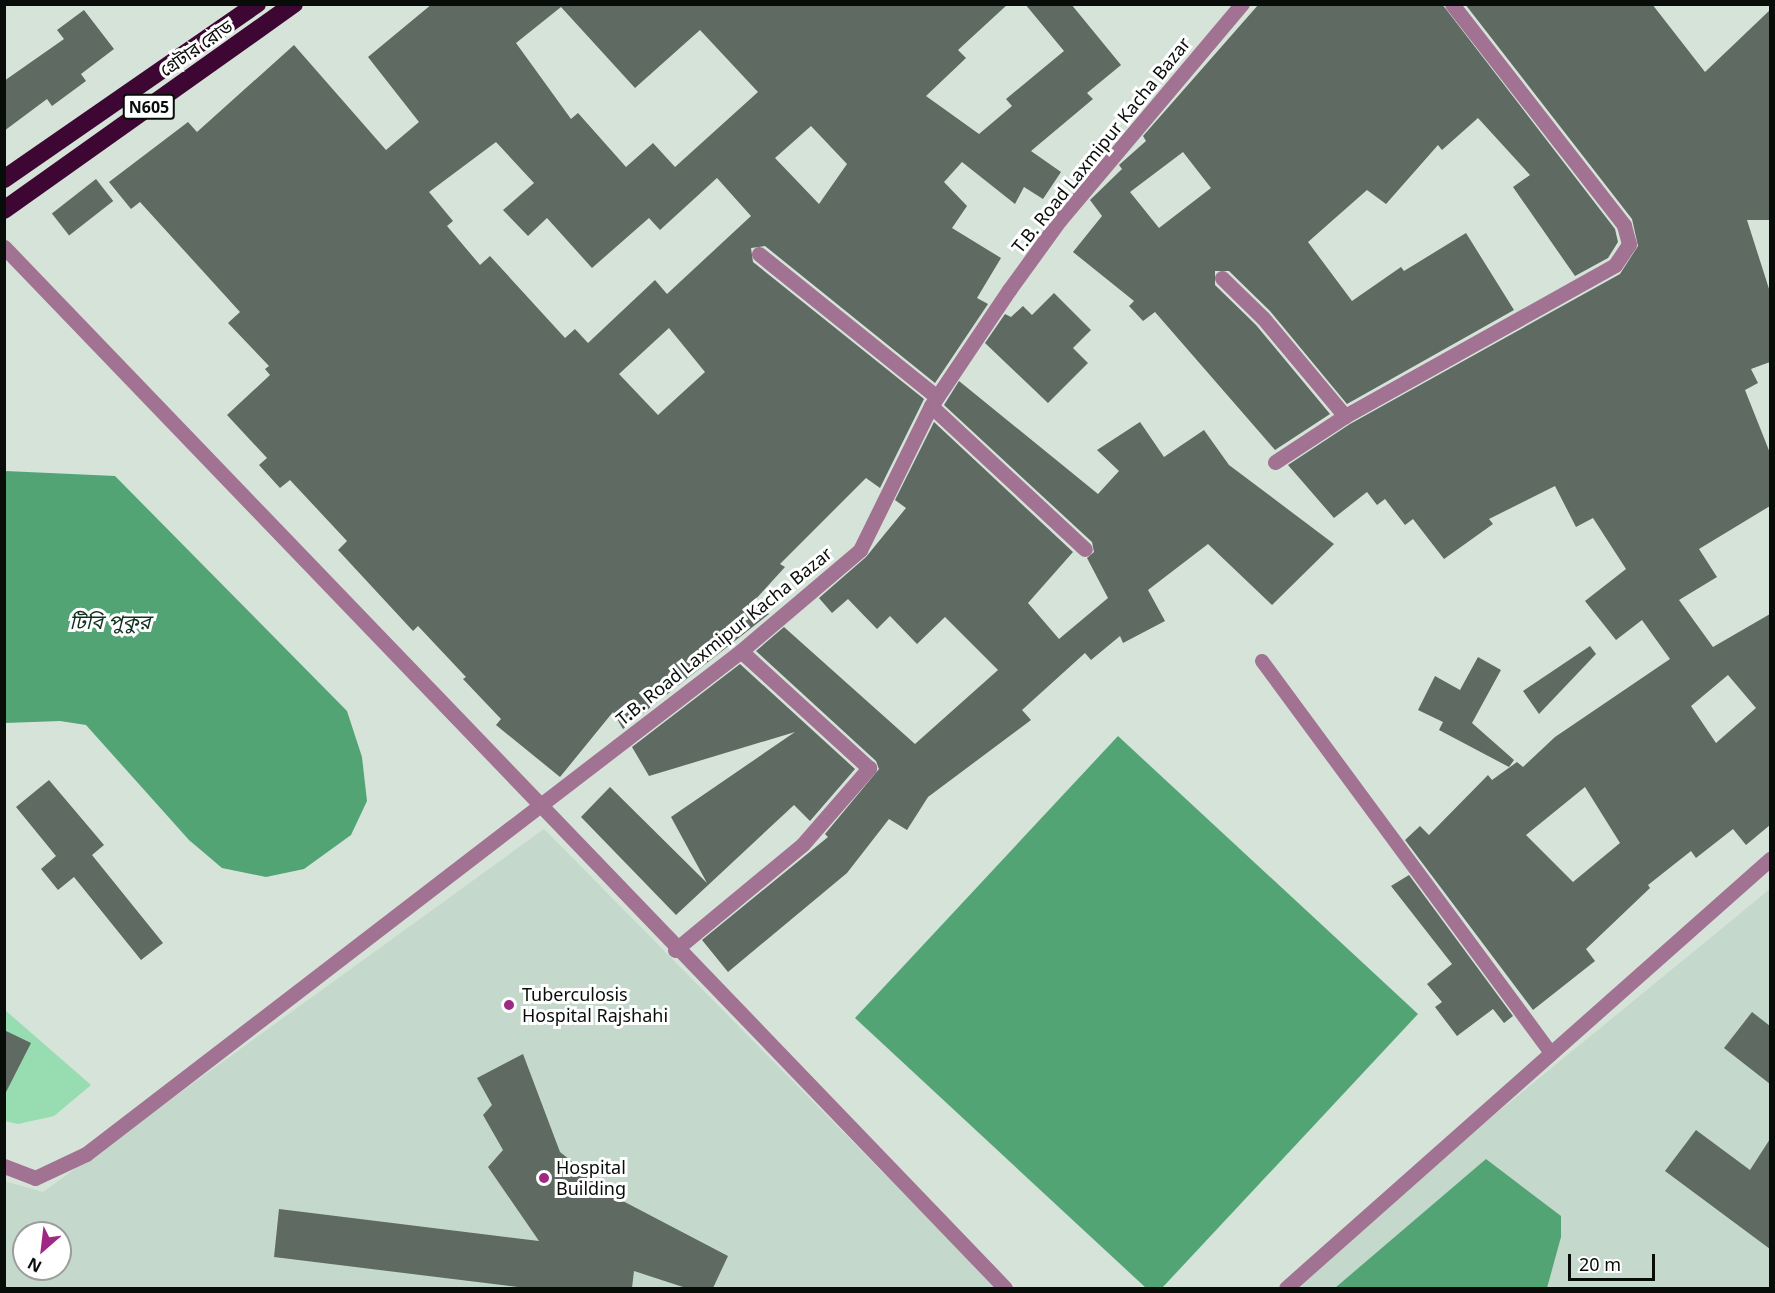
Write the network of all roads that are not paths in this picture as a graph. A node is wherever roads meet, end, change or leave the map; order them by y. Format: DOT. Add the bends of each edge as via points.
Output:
graph roads {
  1 [pos="257,4"];
  2 [pos="294,4"];
  3 [pos="1242,4"];
  4 [pos="1452,4"];
  5 [pos="122,98"];
  6 [pos="135,116"];
  7 [pos="4,179"];
  8 [pos="4,210"];
  9 [pos="4,247"];
  10 [pos="759,254"];
  11 [pos="1222,278"];
  12 [pos="934,402"];
  13 [pos="1346,416"];
  14 [pos="1275,462"];
  15 [pos="1085,549"];
  16 [pos="741,651"];
  17 [pos="1262,661"];
  18 [pos="540,808"];
  19 [pos="1770,859"];
  20 [pos="675,950"];
  21 [pos="1552,1054"];
  22 [pos="4,1166"];
  23 [pos="1005,1288"];
  24 [pos="1286,1288"];
  1 -- 5 [label="highway, গ্রেটার রোড / N605"];
  2 -- 6 [label="highway, গ্রেটার রোড / N605"];
  3 -- 12 [label="street, T.B. Road Laxmipur Kacha Bazar" via="1059,221"];
  4 -- 13 [label="street" via="1624,225 1629,244 1615,264"];
  5 -- 6 [label="highway"];
  5 -- 7 [label="highway, গ্রেটার রোড / N605"];
  6 -- 8 [label="highway, গ্রেটার রোড / N605"];
  9 -- 18 [label="street"];
  10 -- 12 [label="street"];
  11 -- 13 [label="street"];
  12 -- 15 [label="street"];
  12 -- 16 [label="street, T.B. Road Laxmipur Kacha Bazar" via="860,550"];
  13 -- 14 [label="street"];
  16 -- 18 [label="street, T.B. Road Laxmipur Kacha Bazar"];
  16 -- 20 [label="street" via="869,768 803,844"];
  17 -- 21 [label="lane"];
  18 -- 20 [label="street"];
  18 -- 22 [label="street, T.B. Road Laxmipur Kacha Bazar" via="87,1154 35,1178"];
  19 -- 21 [label="street"];
  20 -- 23 [label="street"];
  21 -- 24 [label="street"];
}
